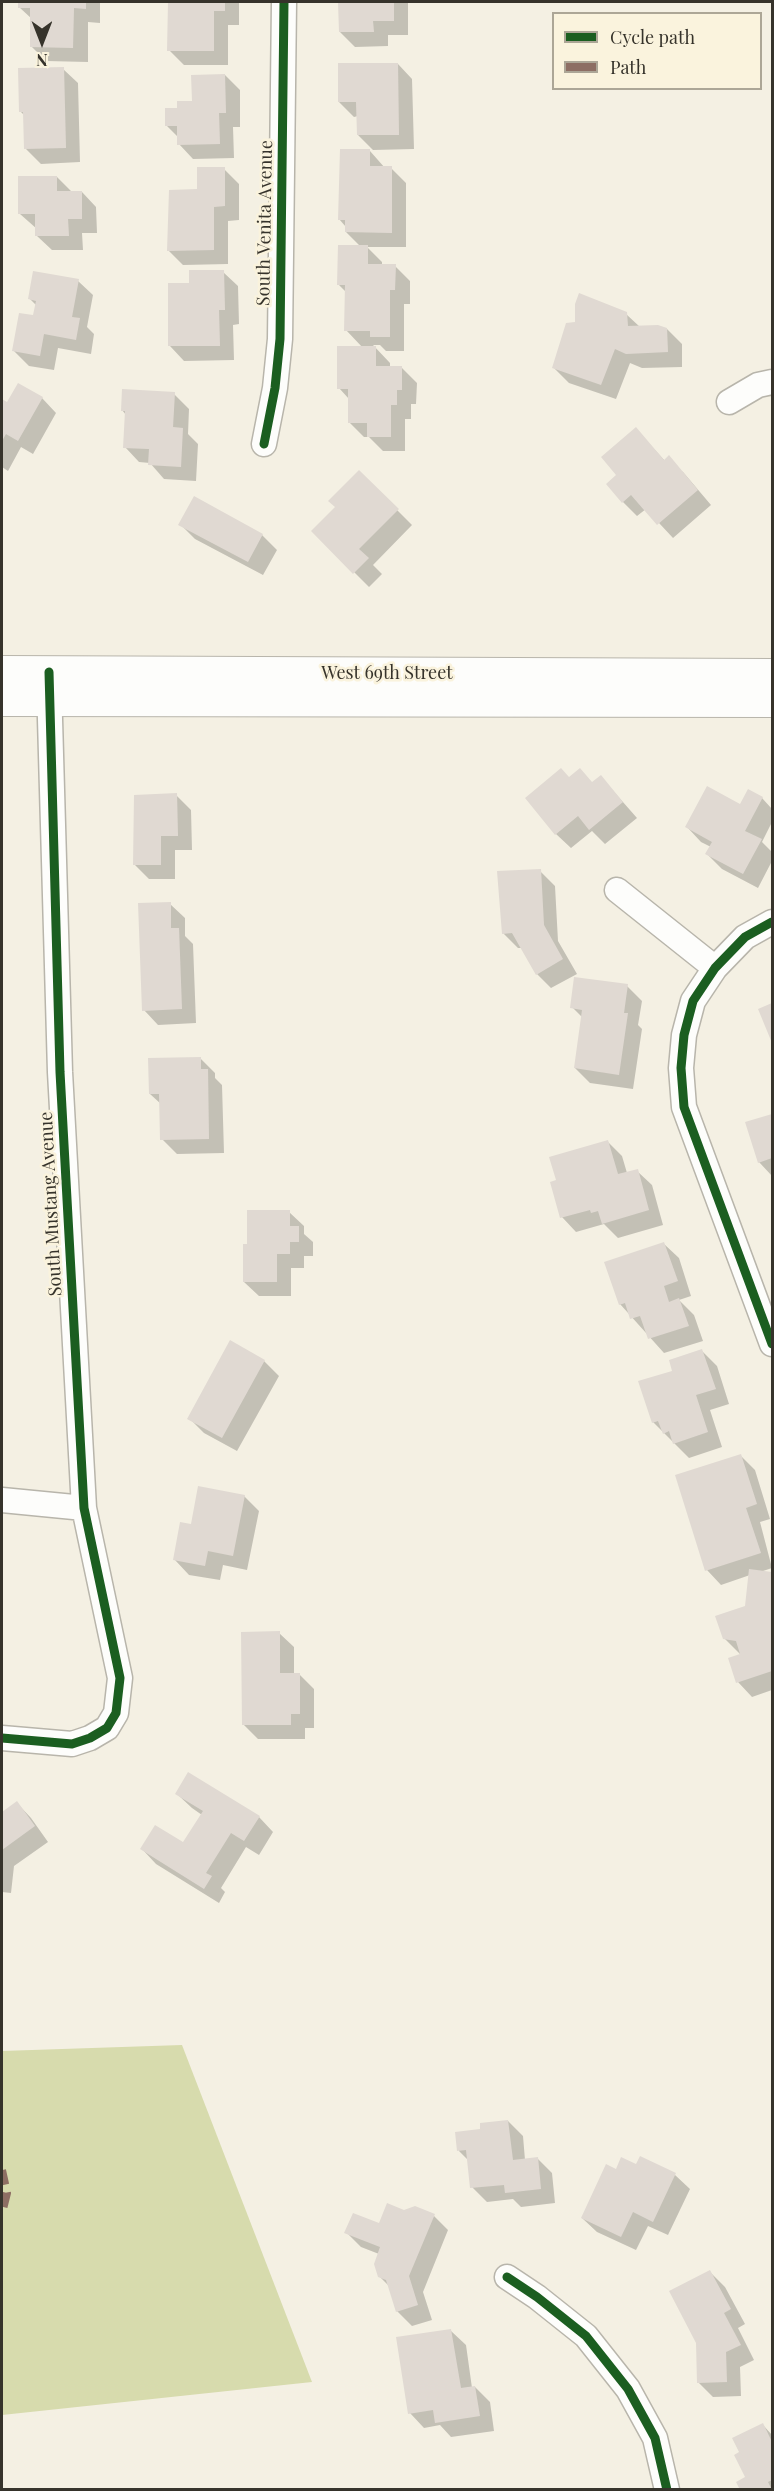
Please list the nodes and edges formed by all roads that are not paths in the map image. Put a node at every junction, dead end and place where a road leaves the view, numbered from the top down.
1 (284, 2) edge
2 (772, 382) edge
3 (729, 402) dead end
4 (264, 444) dead end
5 (2, 672) edge
6 (772, 675) edge
7 (49, 686) junction
8 (2, 700) edge
9 (772, 701) edge
10 (617, 890) dead end
11 (772, 922) edge
12 (715, 968) junction
13 (772, 1344) edge
14 (2, 1500) edge
15 (84, 1508) junction
16 (2, 1738) edge
17 (507, 2277) dead end
18 (667, 2490) edge

1 - 4 street, South Venita Avenue
2 - 3 street
5 - 7 main road, West 69th Street
6 - 7 main road, West 69th Street
7 - 8 main road, West 69th Street
7 - 9 main road, West 69th Street
7 - 15 street, South Mustang Avenue
10 - 12 street
11 - 12 street
12 - 13 street
14 - 15 street
15 - 16 street, South Mustang Avenue
17 - 18 street

